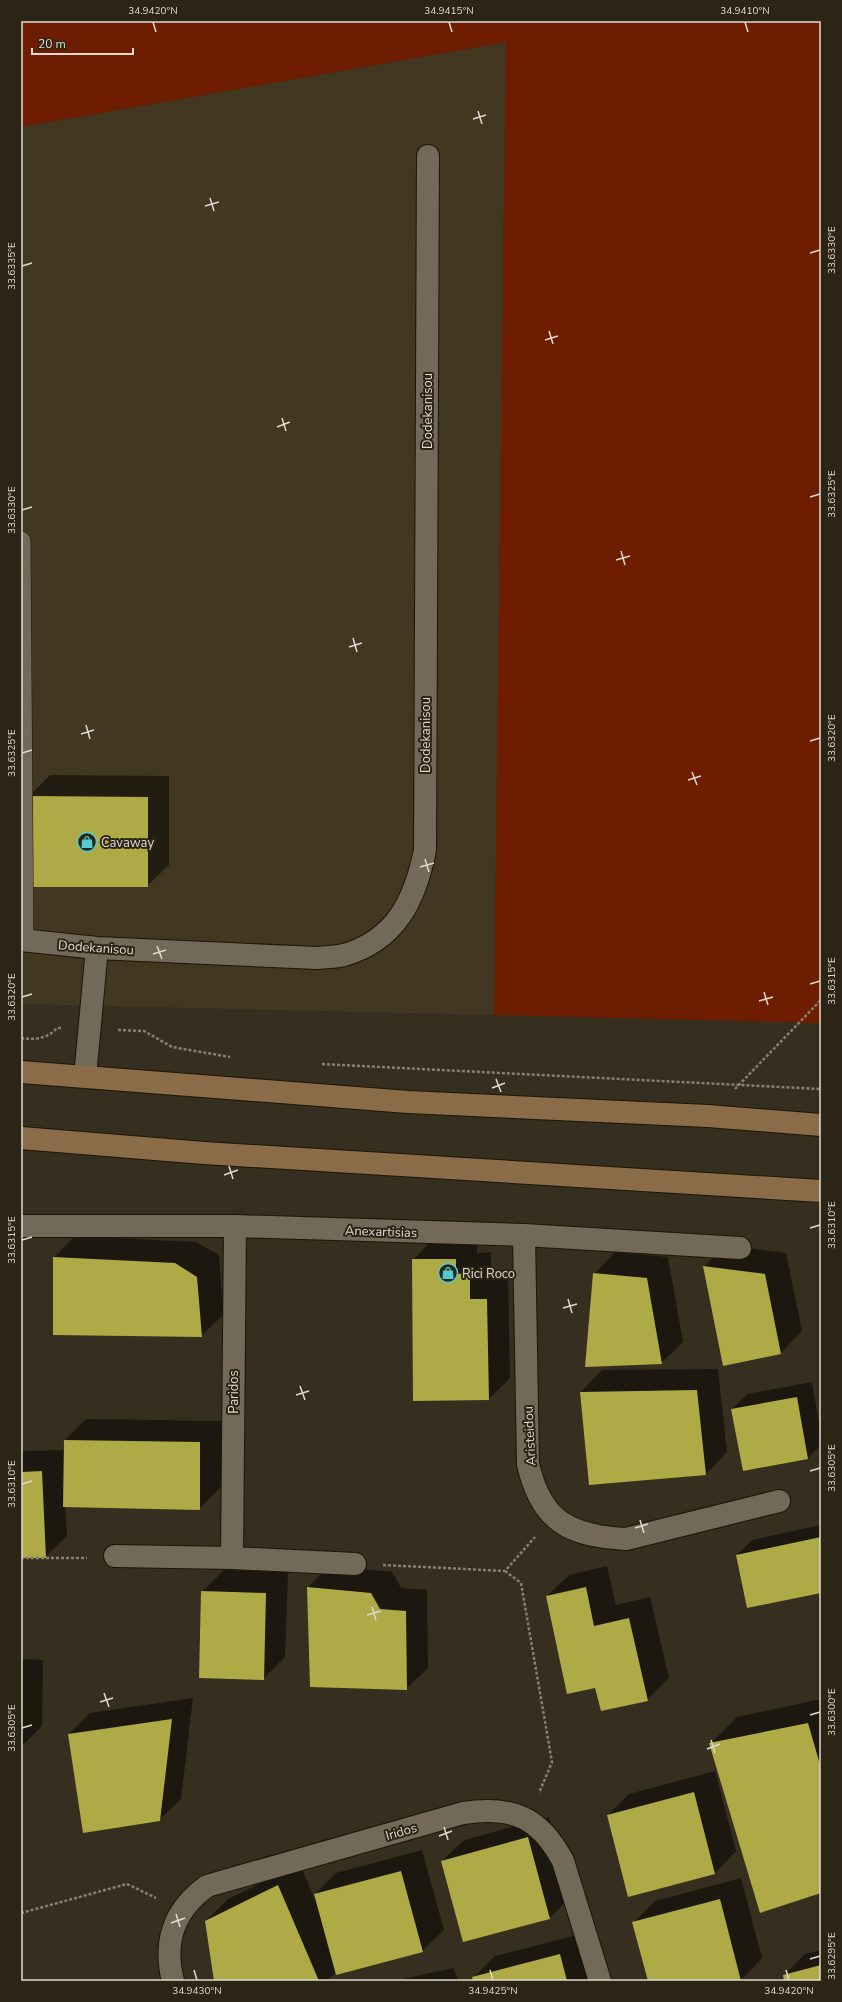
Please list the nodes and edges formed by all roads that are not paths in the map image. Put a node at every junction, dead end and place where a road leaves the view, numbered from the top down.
1 (428, 156) dead end
2 (21, 541) edge
3 (23, 940) edge
4 (96, 948) junction
5 (21, 1072) edge
6 (85, 1077) junction
7 (821, 1125) edge
8 (21, 1138) edge
9 (821, 1191) edge
10 (21, 1226) edge
11 (235, 1226) junction
12 (524, 1235) junction
13 (740, 1248) dead end
14 (778, 1501) dead end
15 (115, 1556) road end
16 (232, 1558) junction
17 (355, 1564) road end
18 (173, 1981) edge
19 (600, 1981) edge

1 - 4 street, Dodekanisou
2 - 3 lane
3 - 4 street, Dodekanisou
4 - 6 street
5 - 6 main road
6 - 7 main road
8 - 9 main road
10 - 11 street, Anexartisias
11 - 12 street, Anexartisias
11 - 16 street, Paridos
12 - 13 street, Anexartisias
12 - 14 street, Aristeidou
15 - 16 street
16 - 17 street
18 - 19 street, Iridos

